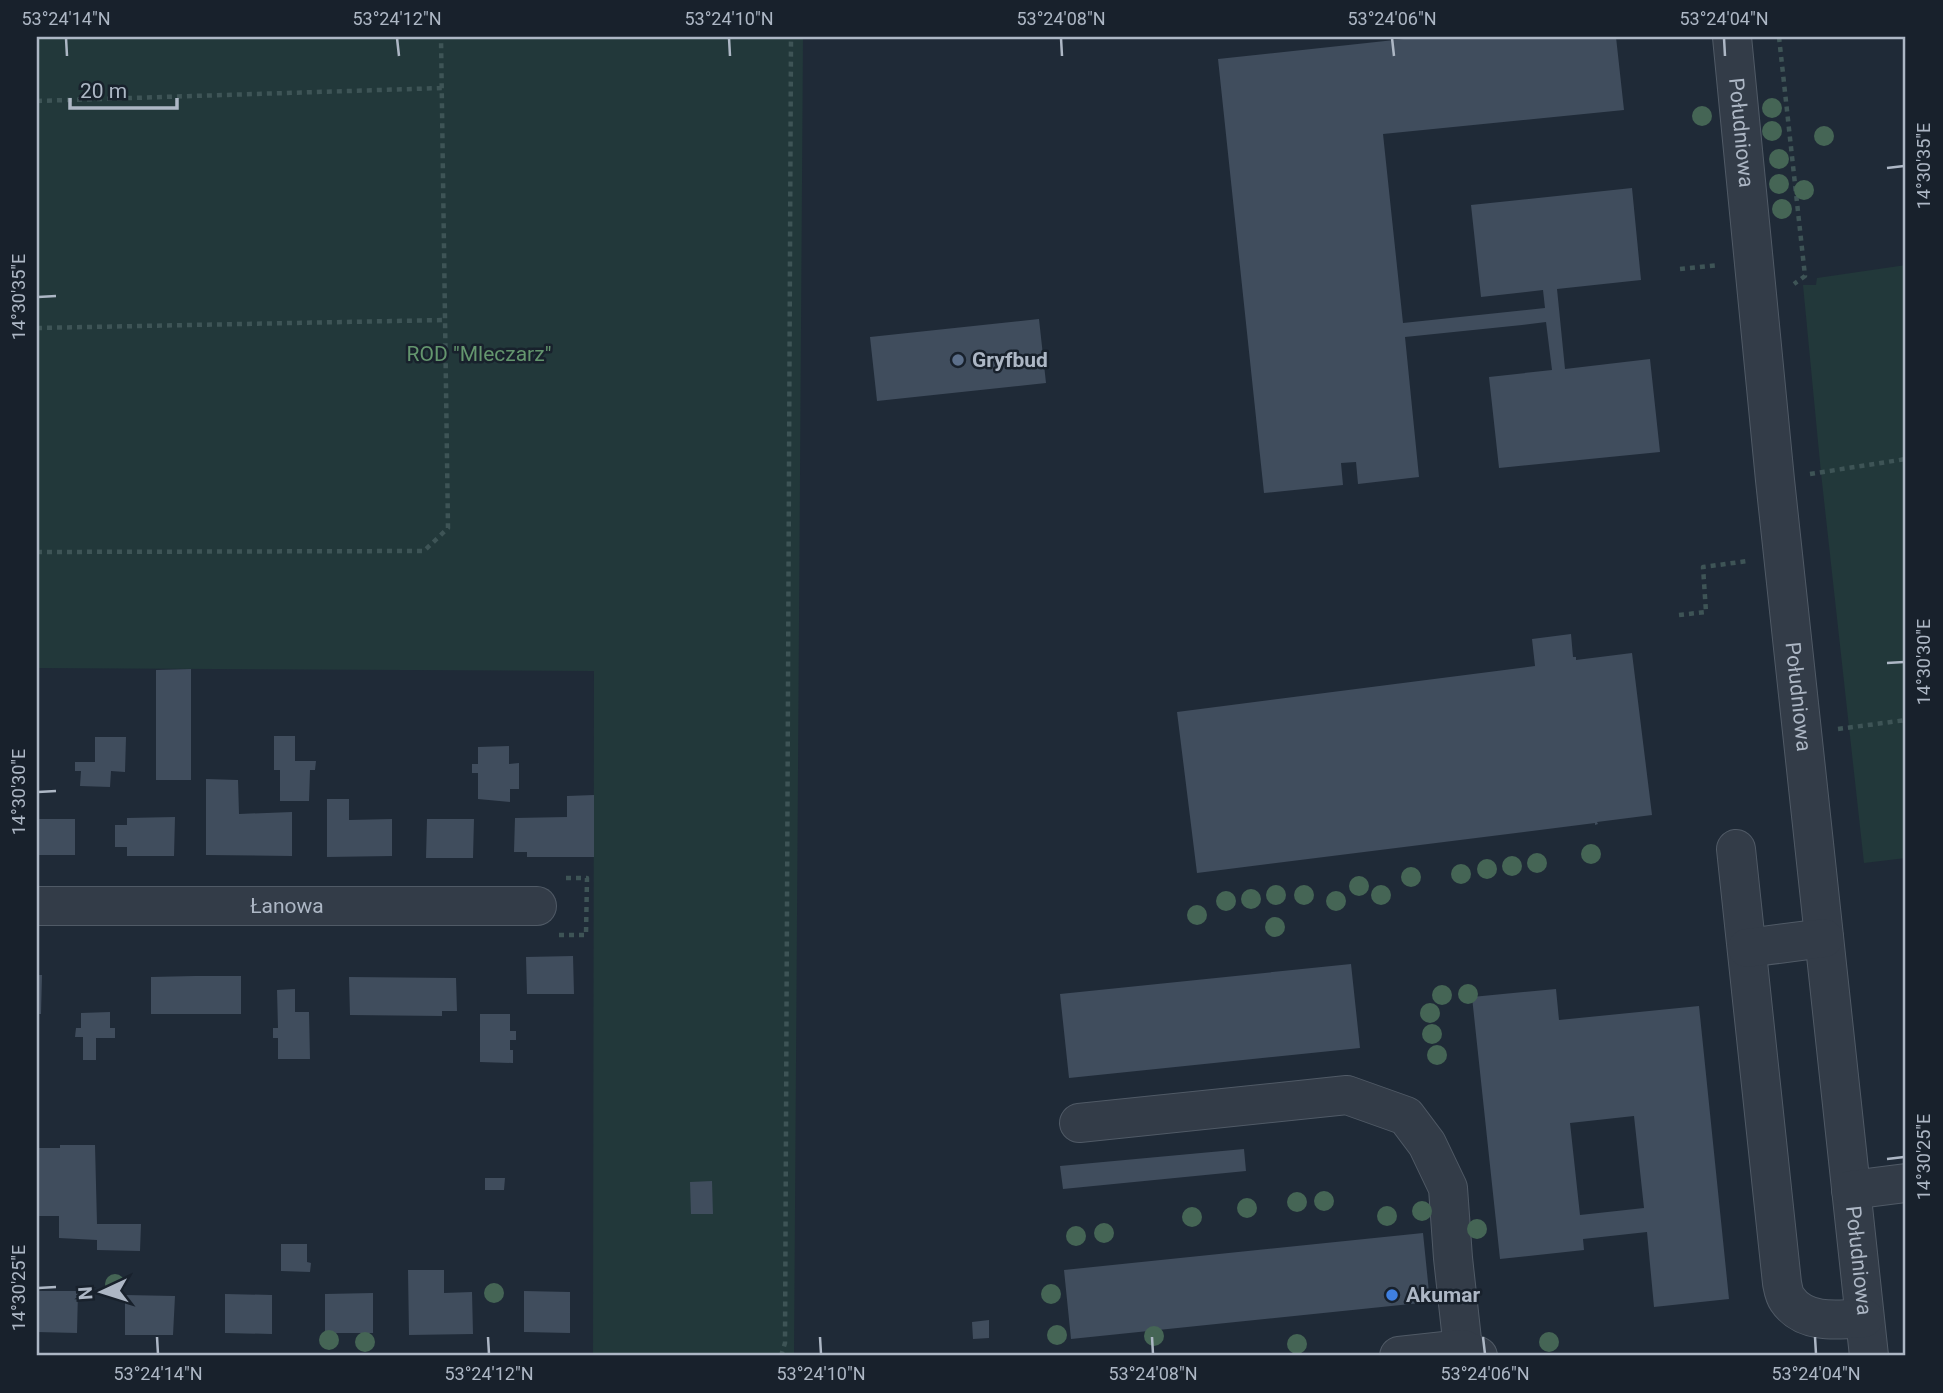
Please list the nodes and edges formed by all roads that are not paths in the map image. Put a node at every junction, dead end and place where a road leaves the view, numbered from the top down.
1 (1732, 37) edge
2 (1735, 849) dead end
3 (37, 906) edge
4 (537, 906) dead end
5 (1824, 938) junction
6 (1747, 948) junction
7 (1079, 1123) dead end
8 (1906, 1183) edge
9 (1851, 1189) junction
10 (1864, 1318) junction
11 (1471, 1353) edge
12 (1399, 1356) edge
13 (1869, 1356) edge

1 - 5 street, Południowa
2 - 6 street
3 - 4 street, Łanowa
5 - 6 street
5 - 9 street, Południowa
6 - 10 street
7 - 11 street
8 - 9 street
9 - 10 street, Południowa
10 - 13 street, Południowa
11 - 12 street

